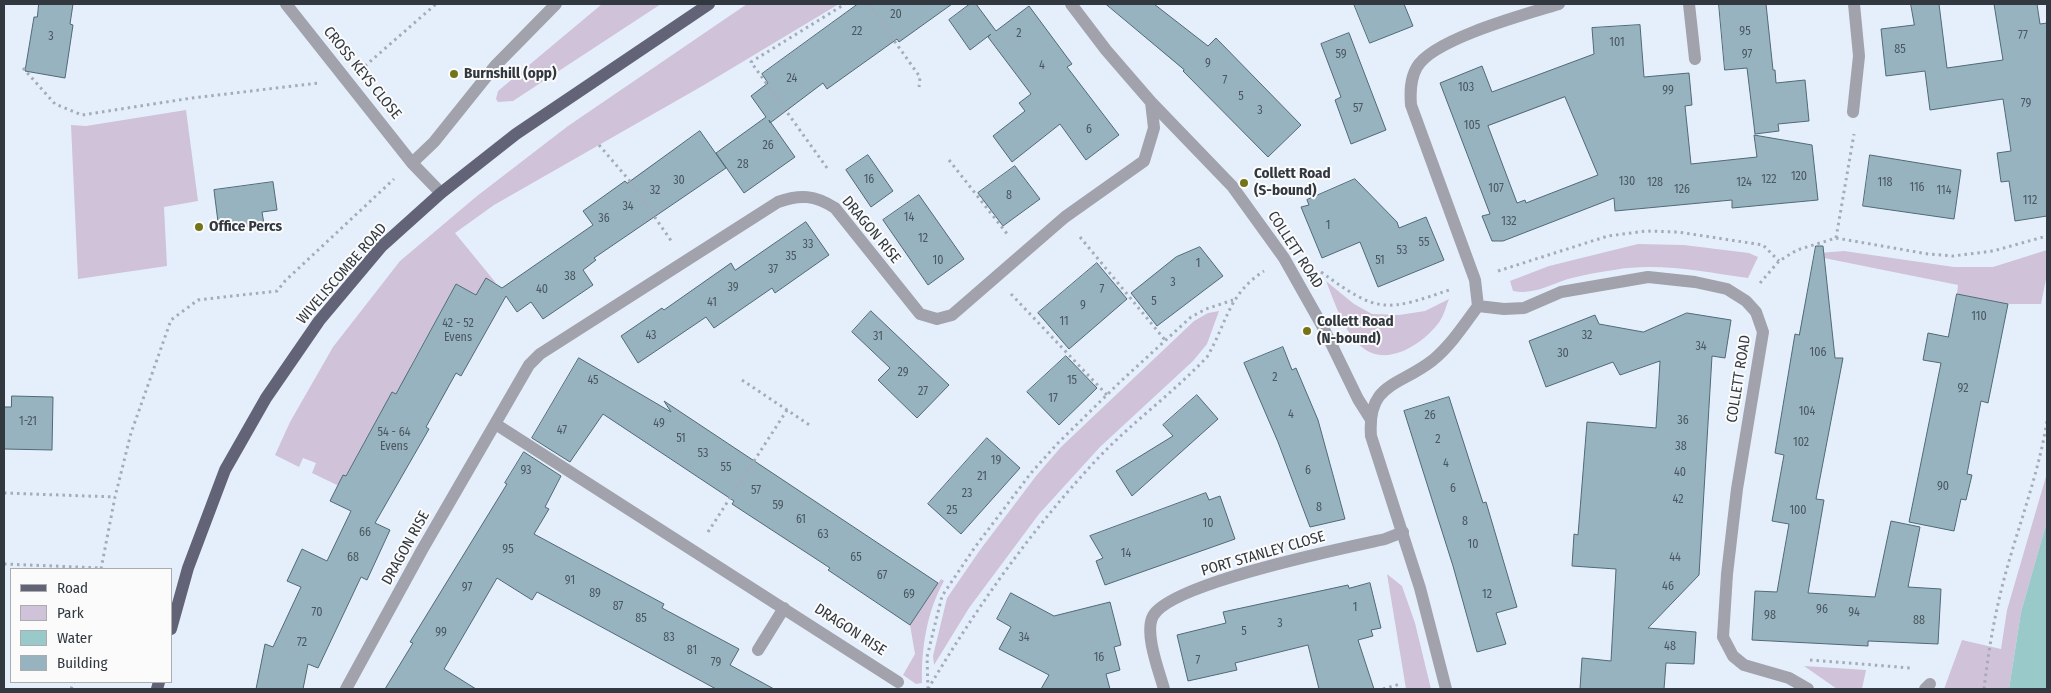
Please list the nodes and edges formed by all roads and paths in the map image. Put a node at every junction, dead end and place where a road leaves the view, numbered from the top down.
1 (286, 4) edge
2 (436, 4) edge
3 (556, 4) edge
4 (710, 4) edge
5 (845, 4) edge
6 (868, 4) edge
7 (1071, 4) edge
8 (1559, 4) edge
9 (1689, 4) edge
10 (1854, 4) edge
11 (1695, 59) dead end
12 (23, 68) dead end
13 (346, 80) junction
14 (919, 87) dead end
15 (1151, 102) junction
16 (1853, 112) joint
17 (600, 145) dead end
18 (949, 160) dead end
19 (412, 163) junction
20 (827, 168) dead end
21 (441, 193) junction
22 (1064, 218) junction
23 (2047, 236) edge
24 (1836, 238) junction
25 (1023, 254) junction
26 (1284, 258) junction
27 (685, 261) junction
28 (1779, 261) junction
29 (1315, 267) dead end
30 (995, 278) junction
31 (1475, 280) junction
32 (1233, 300) junction
33 (1746, 301) junction
34 (1478, 306) junction
35 (1165, 340) junction
36 (742, 380) dead end
37 (1107, 395) junction
38 (787, 410) junction
39 (1370, 418) junction
40 (2047, 421) edge
41 (497, 425) junction
42 (811, 426) dead end
43 (1056, 439) dead end
44 (1057, 444) junction
45 (4, 493) edge
46 (115, 497) junction
47 (1403, 532) junction
48 (696, 552) junction
49 (4, 564) edge
50 (102, 568) edge
51 (784, 608) junction
52 (172, 625) edge
53 (758, 650) dead end
54 (1805, 660) dead end
55 (1918, 668) dead end
56 (898, 682) dead end
57 (1400, 684) dead end
58 (346, 689) edge
59 (928, 689) edge
60 (1164, 689) edge
61 (1383, 689) edge
62 (1446, 689) edge
63 (1808, 689) edge
64 (1984, 689) edge

1 - 13 street, CROSS KEYS CLOSE
2 - 13 path
3 - 19 street
4 - 21 main road, WIVELISCOMBE ROAD
5 - 20 path
6 - 14 path
7 - 15 street, COLLETT ROAD
8 - 31 street
9 - 11 street
10 - 16 street
12 - 13 path
13 - 19 street, CROSS KEYS CLOSE
15 - 22 street, DRAGON RISE
15 - 26 street, COLLETT ROAD
16 - 24 path
17 - 27 path
18 - 25 path
19 - 21 street, CROSS KEYS CLOSE
19 - 46 path
21 - 52 main road, WIVELISCOMBE ROAD
22 - 25 street, DRAGON RISE
22 - 35 path
23 - 24 path
24 - 28 path
25 - 30 street, DRAGON RISE
26 - 32 path
26 - 39 street, COLLETT ROAD
27 - 30 street, DRAGON RISE
27 - 41 street, DRAGON RISE
28 - 31 path
28 - 33 path
29 - 31 path
30 - 37 path
31 - 34 street
32 - 35 path
32 - 59 path
33 - 34 street, COLLETT ROAD
33 - 63 street, COLLETT ROAD
34 - 39 street, COLLETT ROAD
35 - 37 path
36 - 38 path
37 - 44 path
38 - 42 path
38 - 48 path
39 - 47 street, COLLETT ROAD
40 - 64 path
41 - 48 street, DRAGON RISE
41 - 58 street, DRAGON RISE
43 - 44 path
44 - 59 path
45 - 46 path
46 - 50 path
47 - 60 street, PORT STANLEY CLOSE
47 - 62 street, COLLETT ROAD
48 - 51 street, DRAGON RISE
49 - 50 path
51 - 53 street
51 - 56 street, DRAGON RISE
54 - 55 path
57 - 61 path

